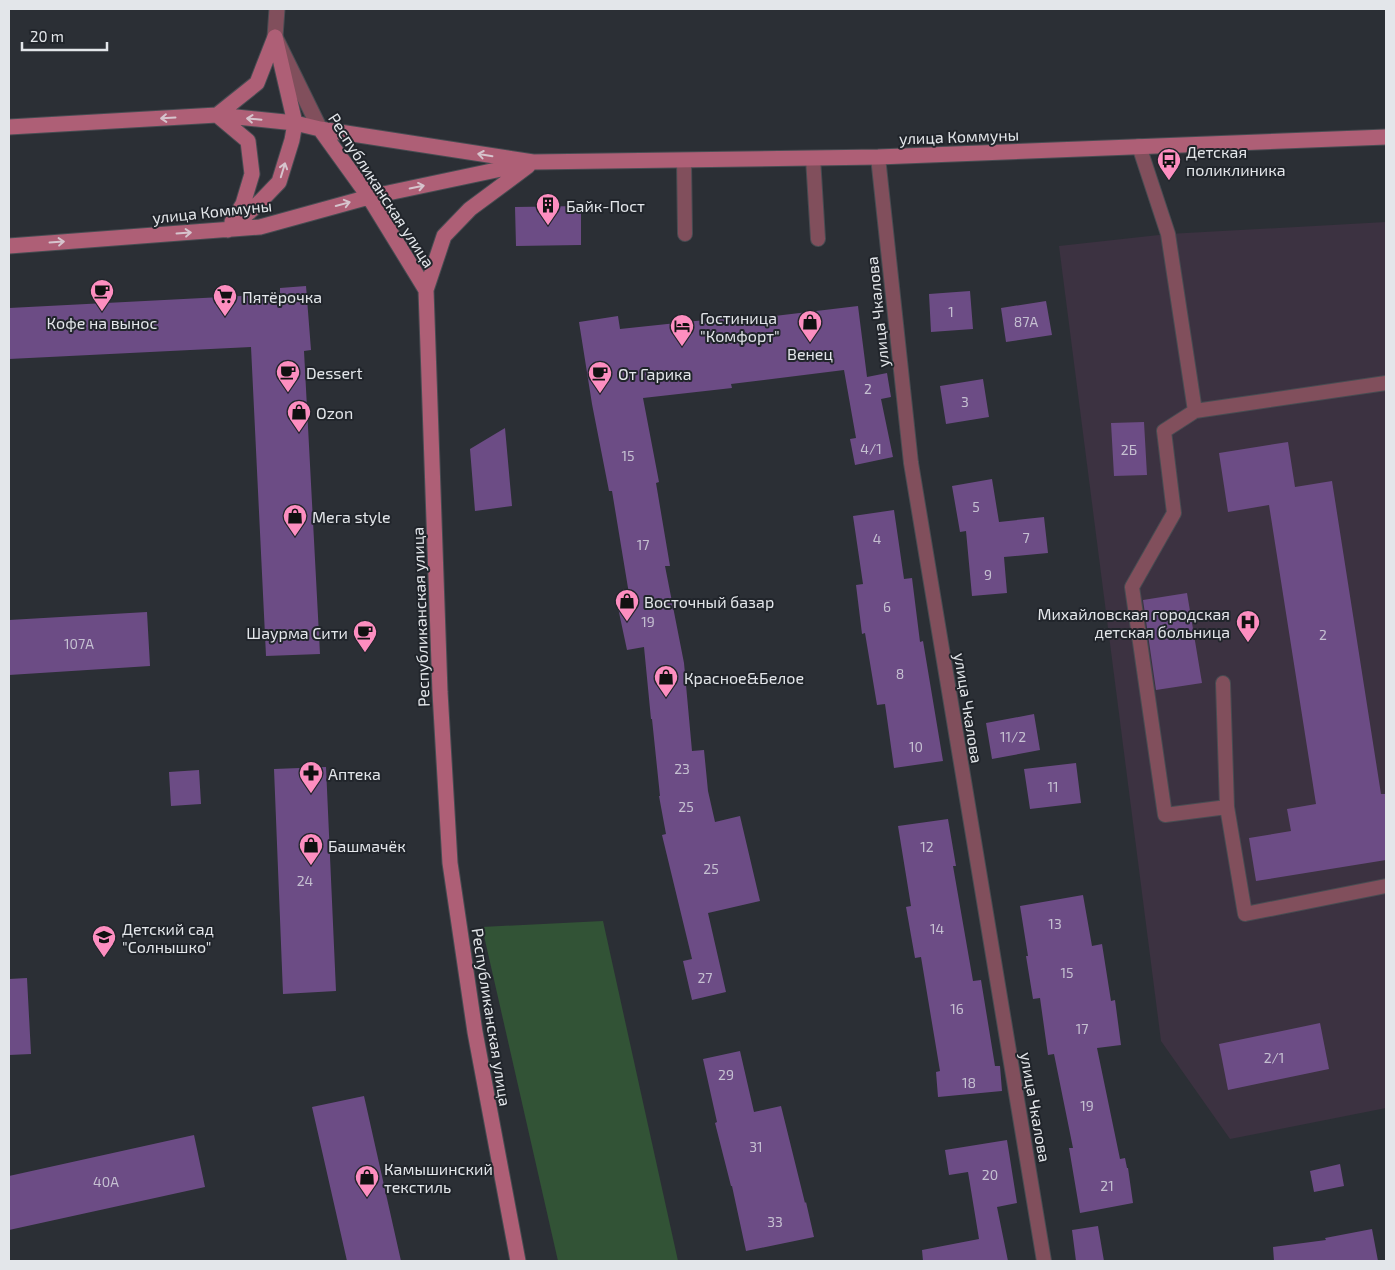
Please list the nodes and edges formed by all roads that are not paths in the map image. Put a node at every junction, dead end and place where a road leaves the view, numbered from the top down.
1 (277, 9) edge
2 (275, 37) junction
3 (216, 116) junction
4 (295, 123) junction
5 (9, 126) edge
6 (320, 129) junction
7 (1386, 137) edge
8 (1140, 146) junction
9 (878, 157) junction
10 (813, 158) junction
11 (684, 160) junction
12 (534, 162) junction
13 (369, 197) junction
14 (228, 230) junction
15 (685, 234) dead end
16 (818, 239) dead end
17 (9, 246) edge
18 (426, 290) junction
19 (1386, 383) edge
20 (1195, 411) junction
21 (1223, 683) dead end
22 (1226, 807) junction
23 (1386, 886) edge
24 (518, 1261) edge
25 (1044, 1261) edge

1 - 2 street
2 - 3 street
2 - 4 street
2 - 6 street, Республиканская улица
4 -> 3 street, улица Коммуны
3 -> 5 street, улица Коммуны
3 - 14 street
4 - 6 street, улица Коммуны
14 -> 4 street
12 -> 6 street, улица Коммуны
6 - 13 street, Республиканская улица
7 - 8 street, улица Коммуны
8 - 9 street, улица Коммуны
8 - 20 lane
9 - 10 street, улица Коммуны
9 - 25 lane, улица Чкалова
10 - 11 street, улица Коммуны
10 - 16 lane
11 - 12 street, улица Коммуны
11 - 15 lane
13 -> 12 street, улица Коммуны
12 - 18 street
14 -> 13 street, улица Коммуны
13 - 18 street, Республиканская улица
17 -> 14 street, улица Коммуны
18 - 24 street, Республиканская улица
19 - 20 lane
20 - 22 lane
21 - 22 lane
22 - 23 lane

